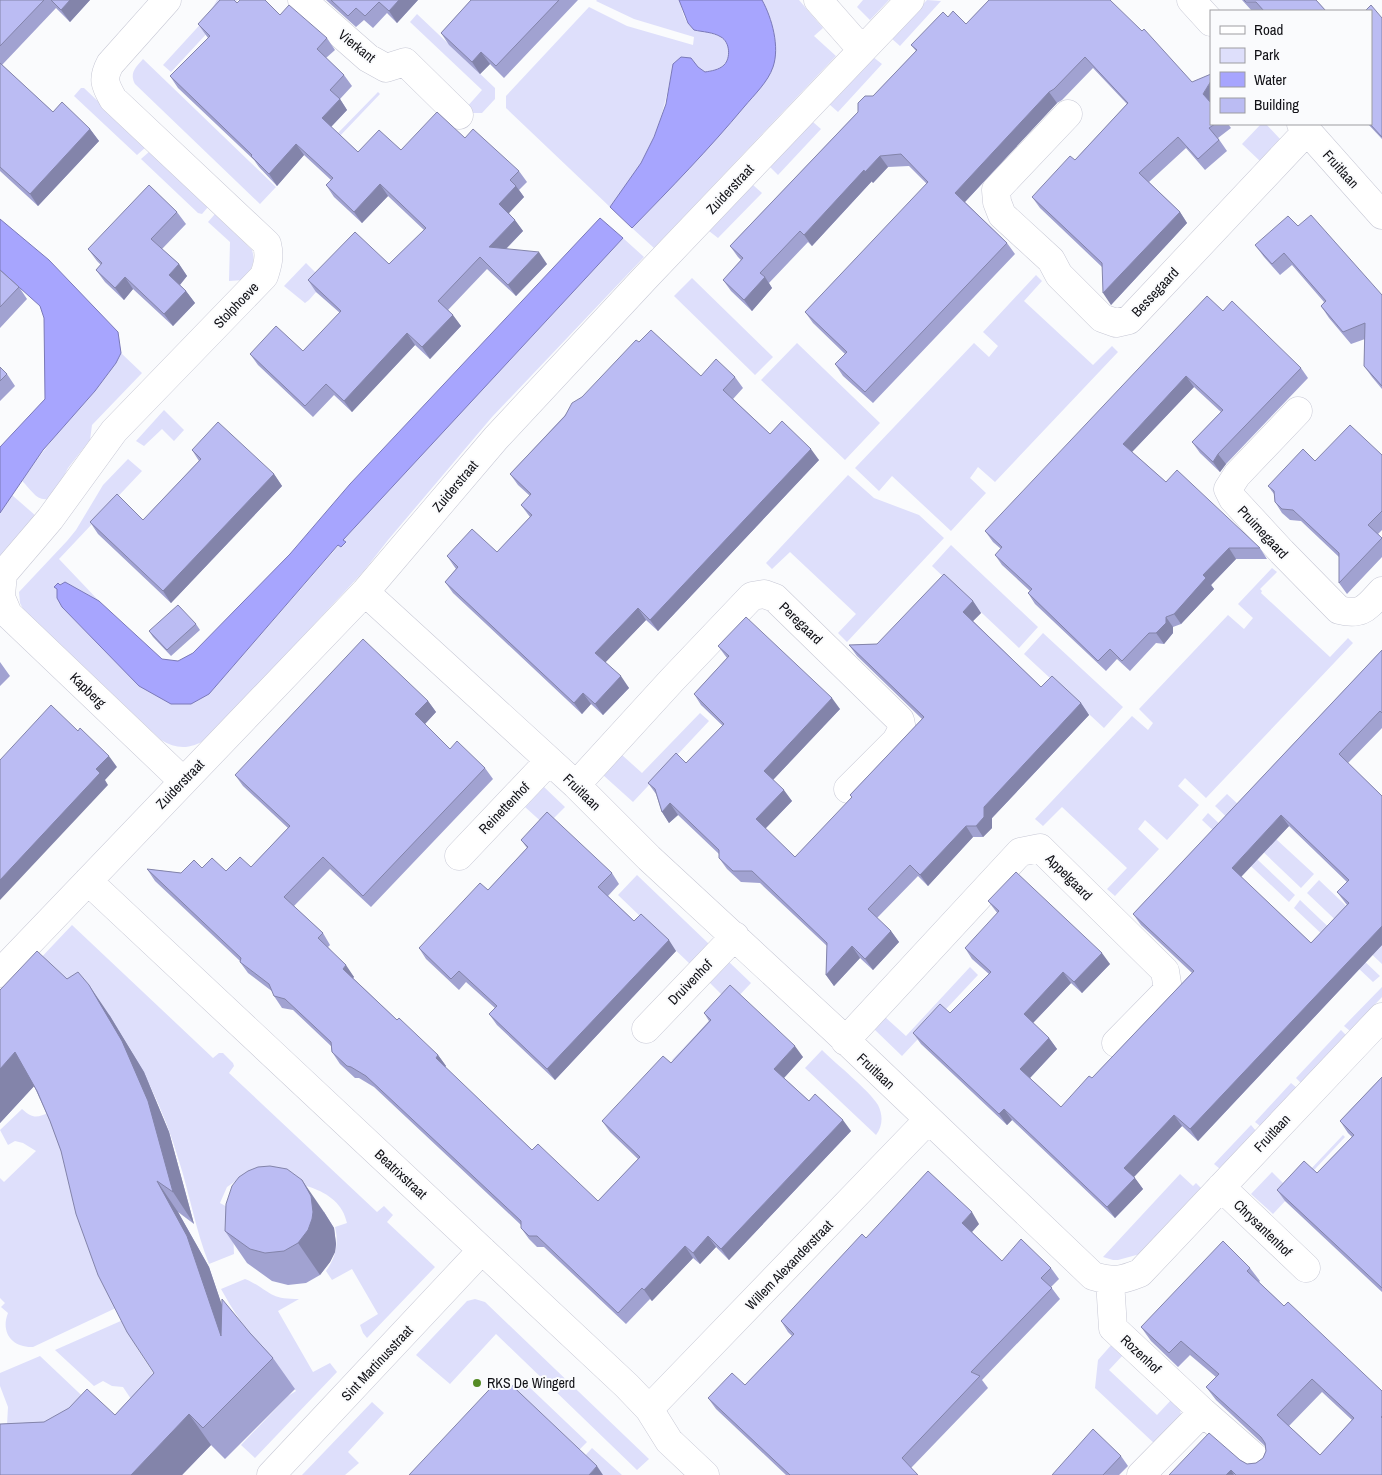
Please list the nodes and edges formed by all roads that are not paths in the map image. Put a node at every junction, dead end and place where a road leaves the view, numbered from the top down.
1 (167, 0) edge
2 (302, 0) edge
3 (818, 0) edge
4 (910, 0) edge
5 (1191, 0) edge
6 (1210, 21) edge
7 (862, 50) junction
8 (1068, 114) dead end
9 (459, 115) dead end
10 (1304, 127) edge
11 (1382, 215) edge
12 (1298, 411) dead end
13 (1382, 591) edge
14 (365, 592) junction
15 (0, 595) edge
16 (549, 761) junction
17 (183, 781) junction
18 (576, 785) junction
19 (848, 789) dead end
20 (459, 856) dead end
21 (88, 881) junction
22 (735, 936) junction
23 (0, 973) edge
24 (1382, 1017) edge
25 (646, 1029) dead end
26 (845, 1041) junction
27 (1116, 1043) dead end
28 (928, 1120) junction
29 (1221, 1187) junction
30 (482, 1250) junction
31 (1306, 1268) dead end
32 (1110, 1281) junction
33 (649, 1410) junction
34 (1203, 1412) junction
35 (1260, 1462) edge
36 (272, 1475) edge
37 (705, 1475) edge
38 (1141, 1475) edge

1 - 15 street, Stolphoeve
2 - 9 street, Vierkant
3 - 7 street
4 - 7 street, Zuiderstraat
5 - 6 street
7 - 14 street, Zuiderstraat
8 - 10 street, Bessegaard
10 - 11 street, Fruitlaan
12 - 13 street, Pruimegaard
14 - 16 street, Fruitlaan
14 - 17 street, Zuiderstraat
15 - 17 street, Kapberg
16 - 18 street, Fruitlaan
16 - 20 street, Reinettenhof
17 - 21 street, Zuiderstraat
18 - 19 street, Peregaard
18 - 22 street, Fruitlaan
21 - 23 street, Zuiderstraat
21 - 30 street, Beatrixstraat
22 - 25 street, Druivenhof
22 - 26 street, Fruitlaan
24 - 29 street, Fruitlaan
26 - 27 street, Appelgaard
26 - 28 street, Fruitlaan
28 - 32 street, Fruitlaan
28 - 33 street, Willem Alexanderstraat
29 - 31 street, Chrysantenhof
29 - 32 street, Fruitlaan
30 - 33 street, Beatrixstraat
30 - 36 street, Sint Martinusstraat
32 - 34 street, Rozenhof
33 - 37 street, Beatrixstraat
34 - 35 street, Rozenhof
34 - 38 street

